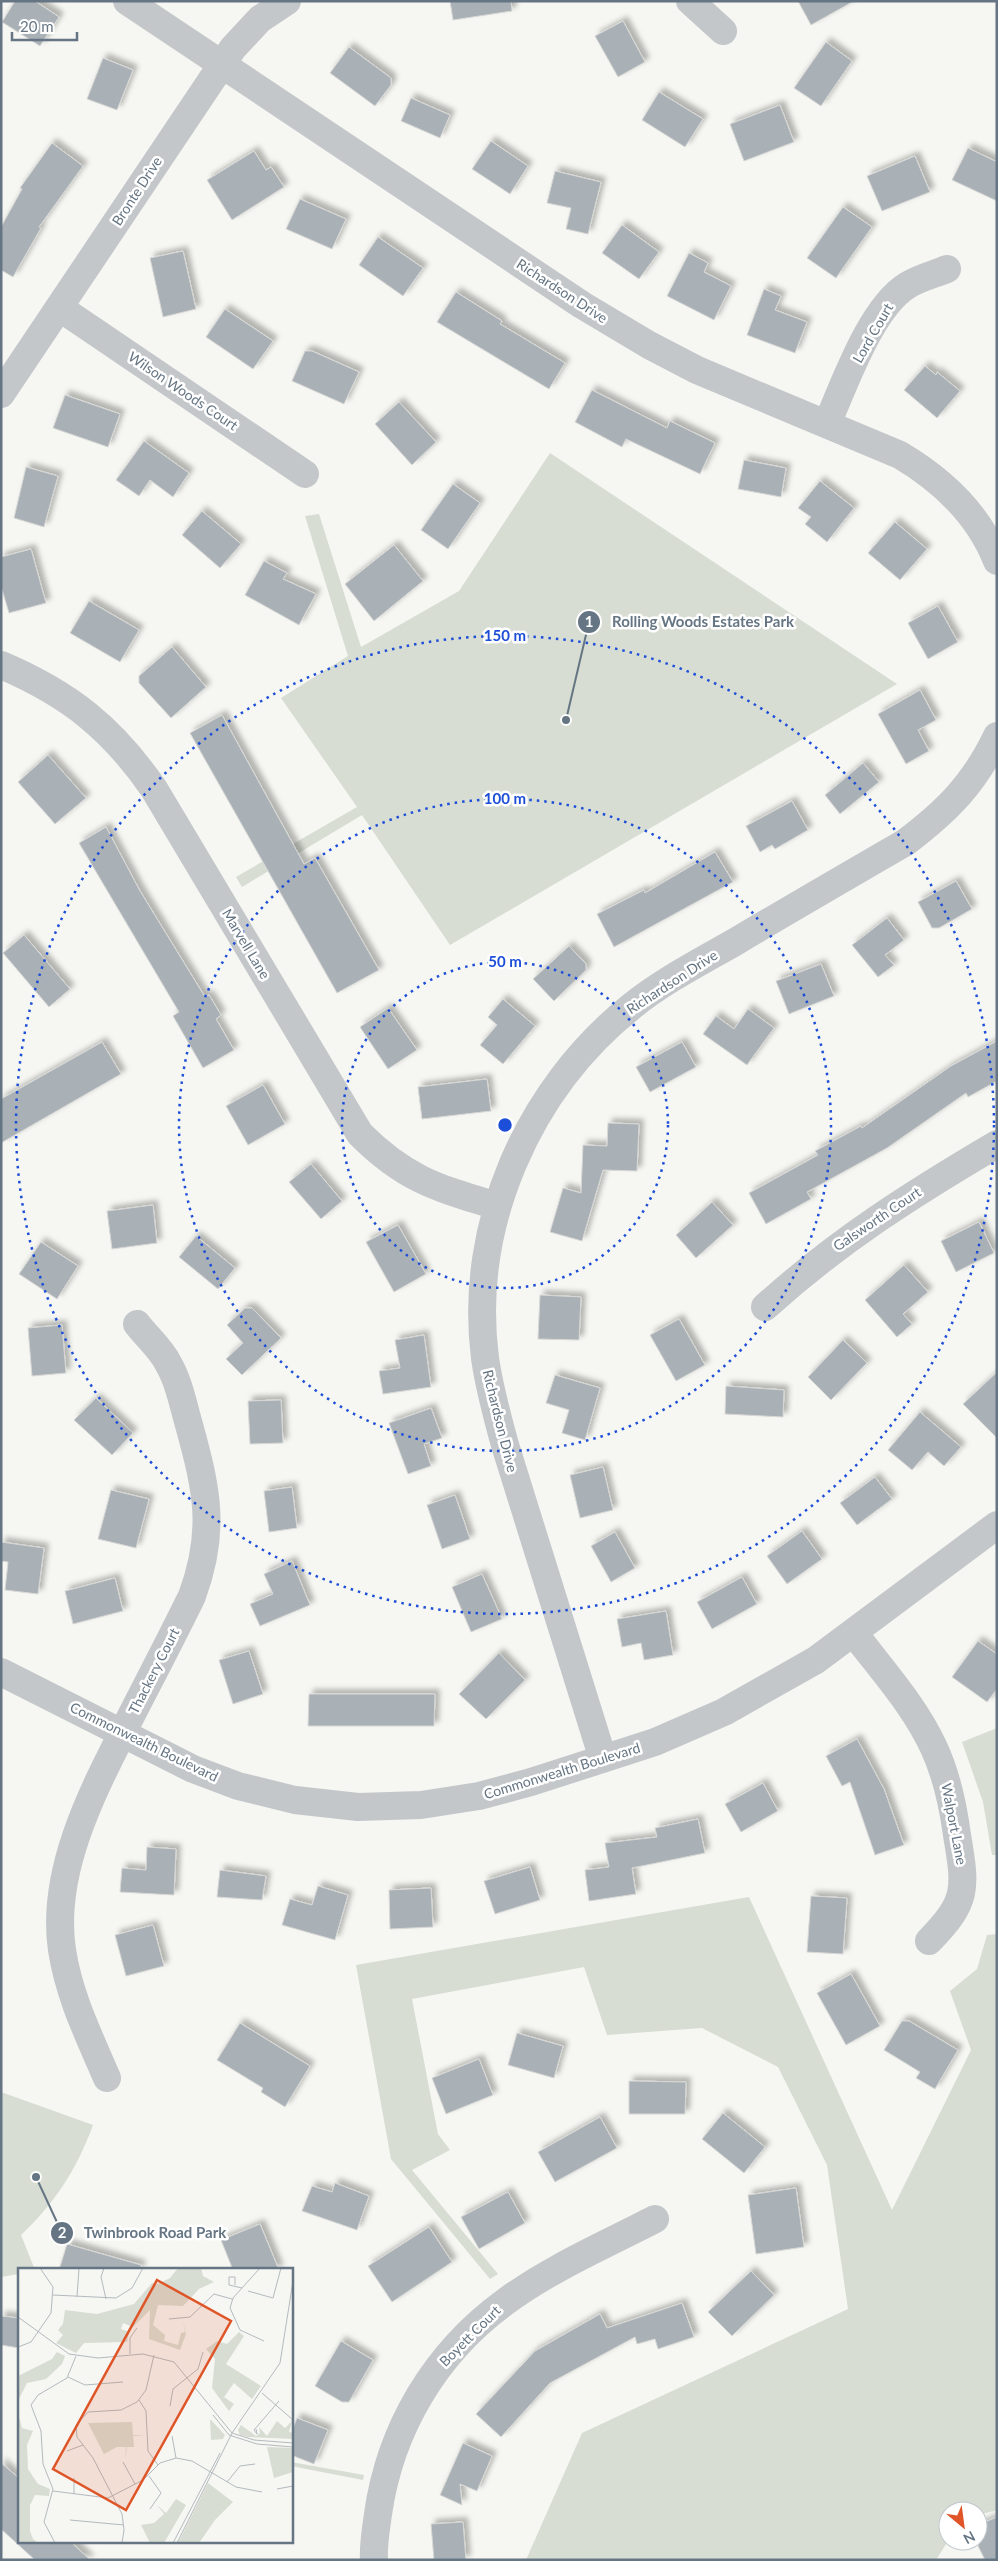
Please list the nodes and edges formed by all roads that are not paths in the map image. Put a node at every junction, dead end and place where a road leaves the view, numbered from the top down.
1 (127, 1) edge
2 (287, 1) edge
3 (690, 1) edge
4 (724, 31) dead end
5 (222, 64) junction
6 (947, 269) dead end
7 (60, 308) junction
8 (1, 394) edge
9 (827, 424) junction
10 (305, 474) dead end
11 (997, 561) edge
12 (1, 665) edge
13 (997, 736) edge
14 (997, 1144) edge
15 (497, 1206) junction
16 (765, 1307) dead end
17 (138, 1324) dead end
18 (997, 1525) edge
19 (854, 1633) junction
20 (1, 1672) edge
21 (122, 1734) junction
22 (603, 1759) junction
23 (929, 1941) dead end
24 (106, 2078) dead end
25 (655, 2219) dead end
26 (374, 2560) edge

1 - 5 street, Richardson Drive
2 - 5 street, Bronte Drive
3 - 4 street
5 - 7 street, Bronte Drive
5 - 9 street, Richardson Drive
6 - 9 street, Lord Court
7 - 8 street, Bronte Drive
7 - 10 street, Wilson Woods Court
9 - 11 street, Richardson Drive
12 - 15 street, Marvell Lane
13 - 15 street, Richardson Drive
14 - 16 street, Galsworth Court
15 - 22 street, Richardson Drive
17 - 21 street, Thackery Court
18 - 19 street, Commonwealth Boulevard
19 - 22 street, Commonwealth Boulevard
19 - 23 street, Walport Lane
20 - 21 street, Commonwealth Boulevard
21 - 22 street, Commonwealth Boulevard
21 - 24 street, Thackery Court
25 - 26 street, Boyett Court

